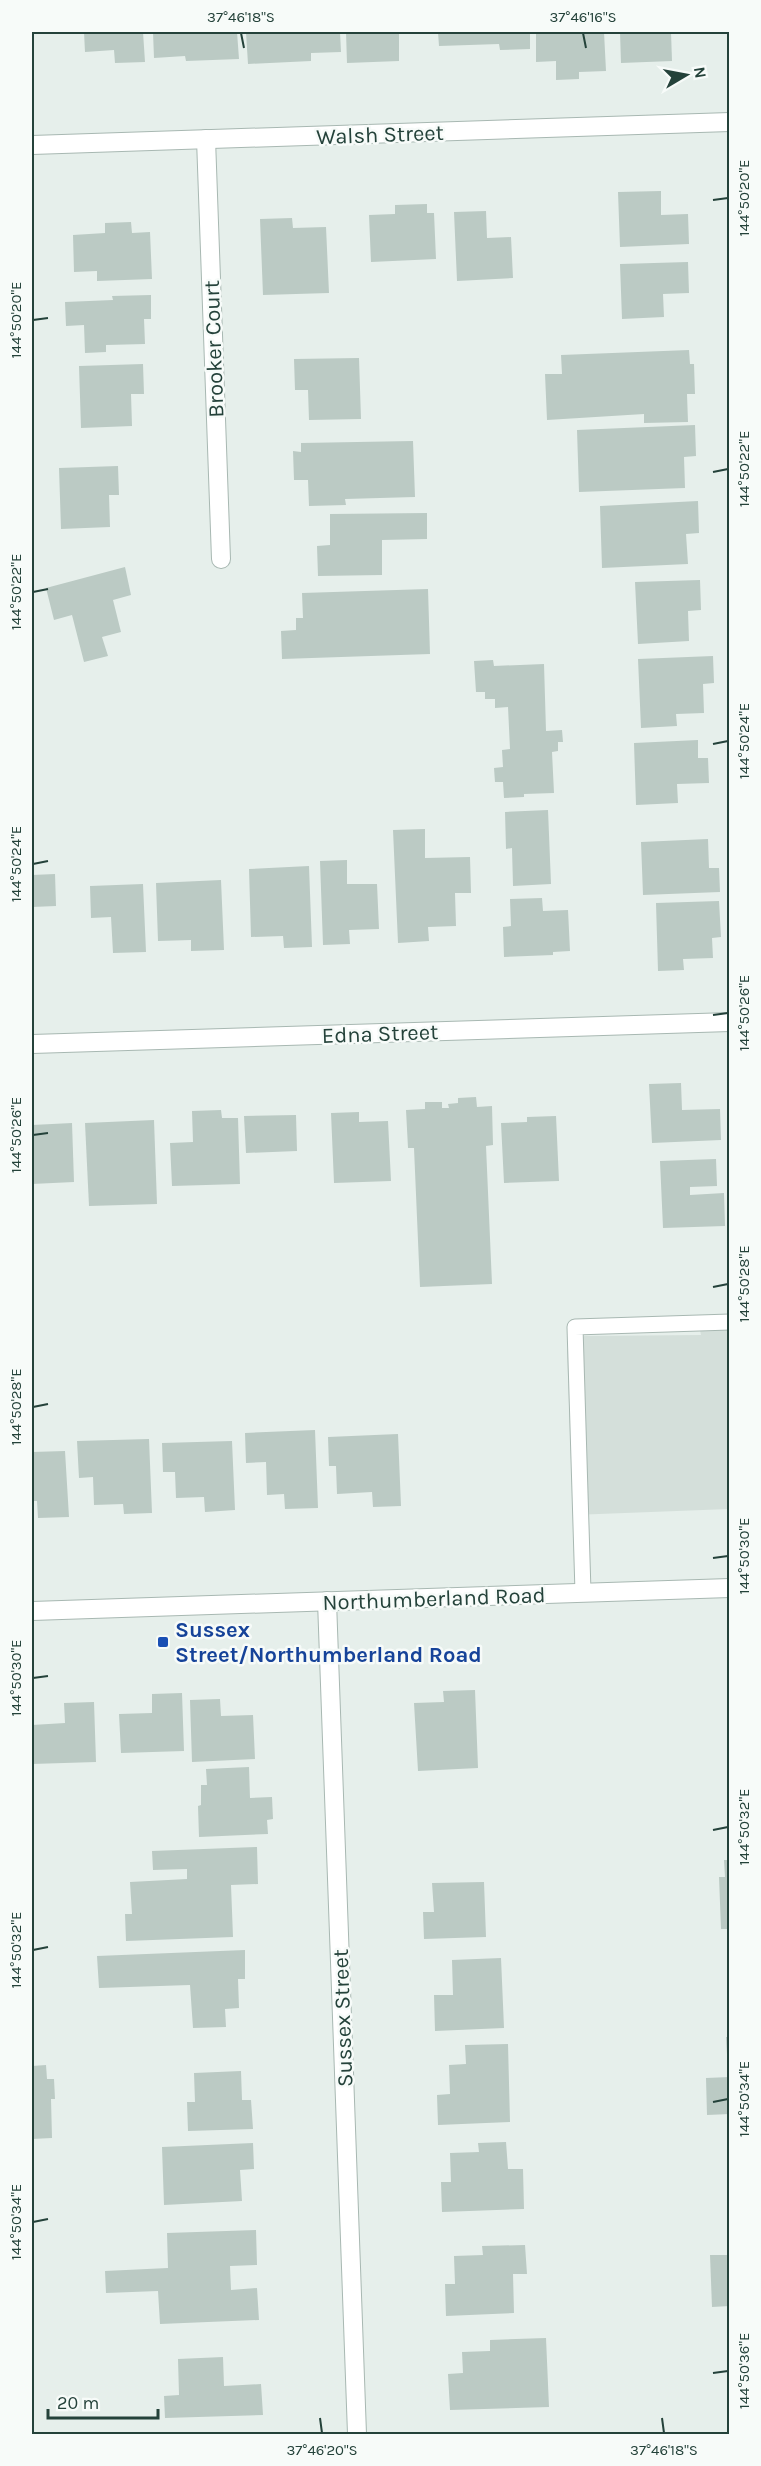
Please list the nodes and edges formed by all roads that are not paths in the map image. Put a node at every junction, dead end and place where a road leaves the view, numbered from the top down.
1 (729, 122) edge
2 (206, 139) junction
3 (32, 145) edge
4 (220, 559) dead end
5 (729, 1022) edge
6 (32, 1044) edge
7 (729, 1322) edge
8 (729, 1587) edge
9 (583, 1592) junction
10 (327, 1601) junction
11 (32, 1611) edge
12 (357, 2434) edge

1 - 2 street, Walsh Street
2 - 3 street, Walsh Street
2 - 4 street, Brooker Court
5 - 6 street, Edna Street
7 - 9 lane
8 - 9 street, Northumberland Road
9 - 10 street, Northumberland Road
10 - 11 street, Northumberland Road
10 - 12 street, Sussex Street

